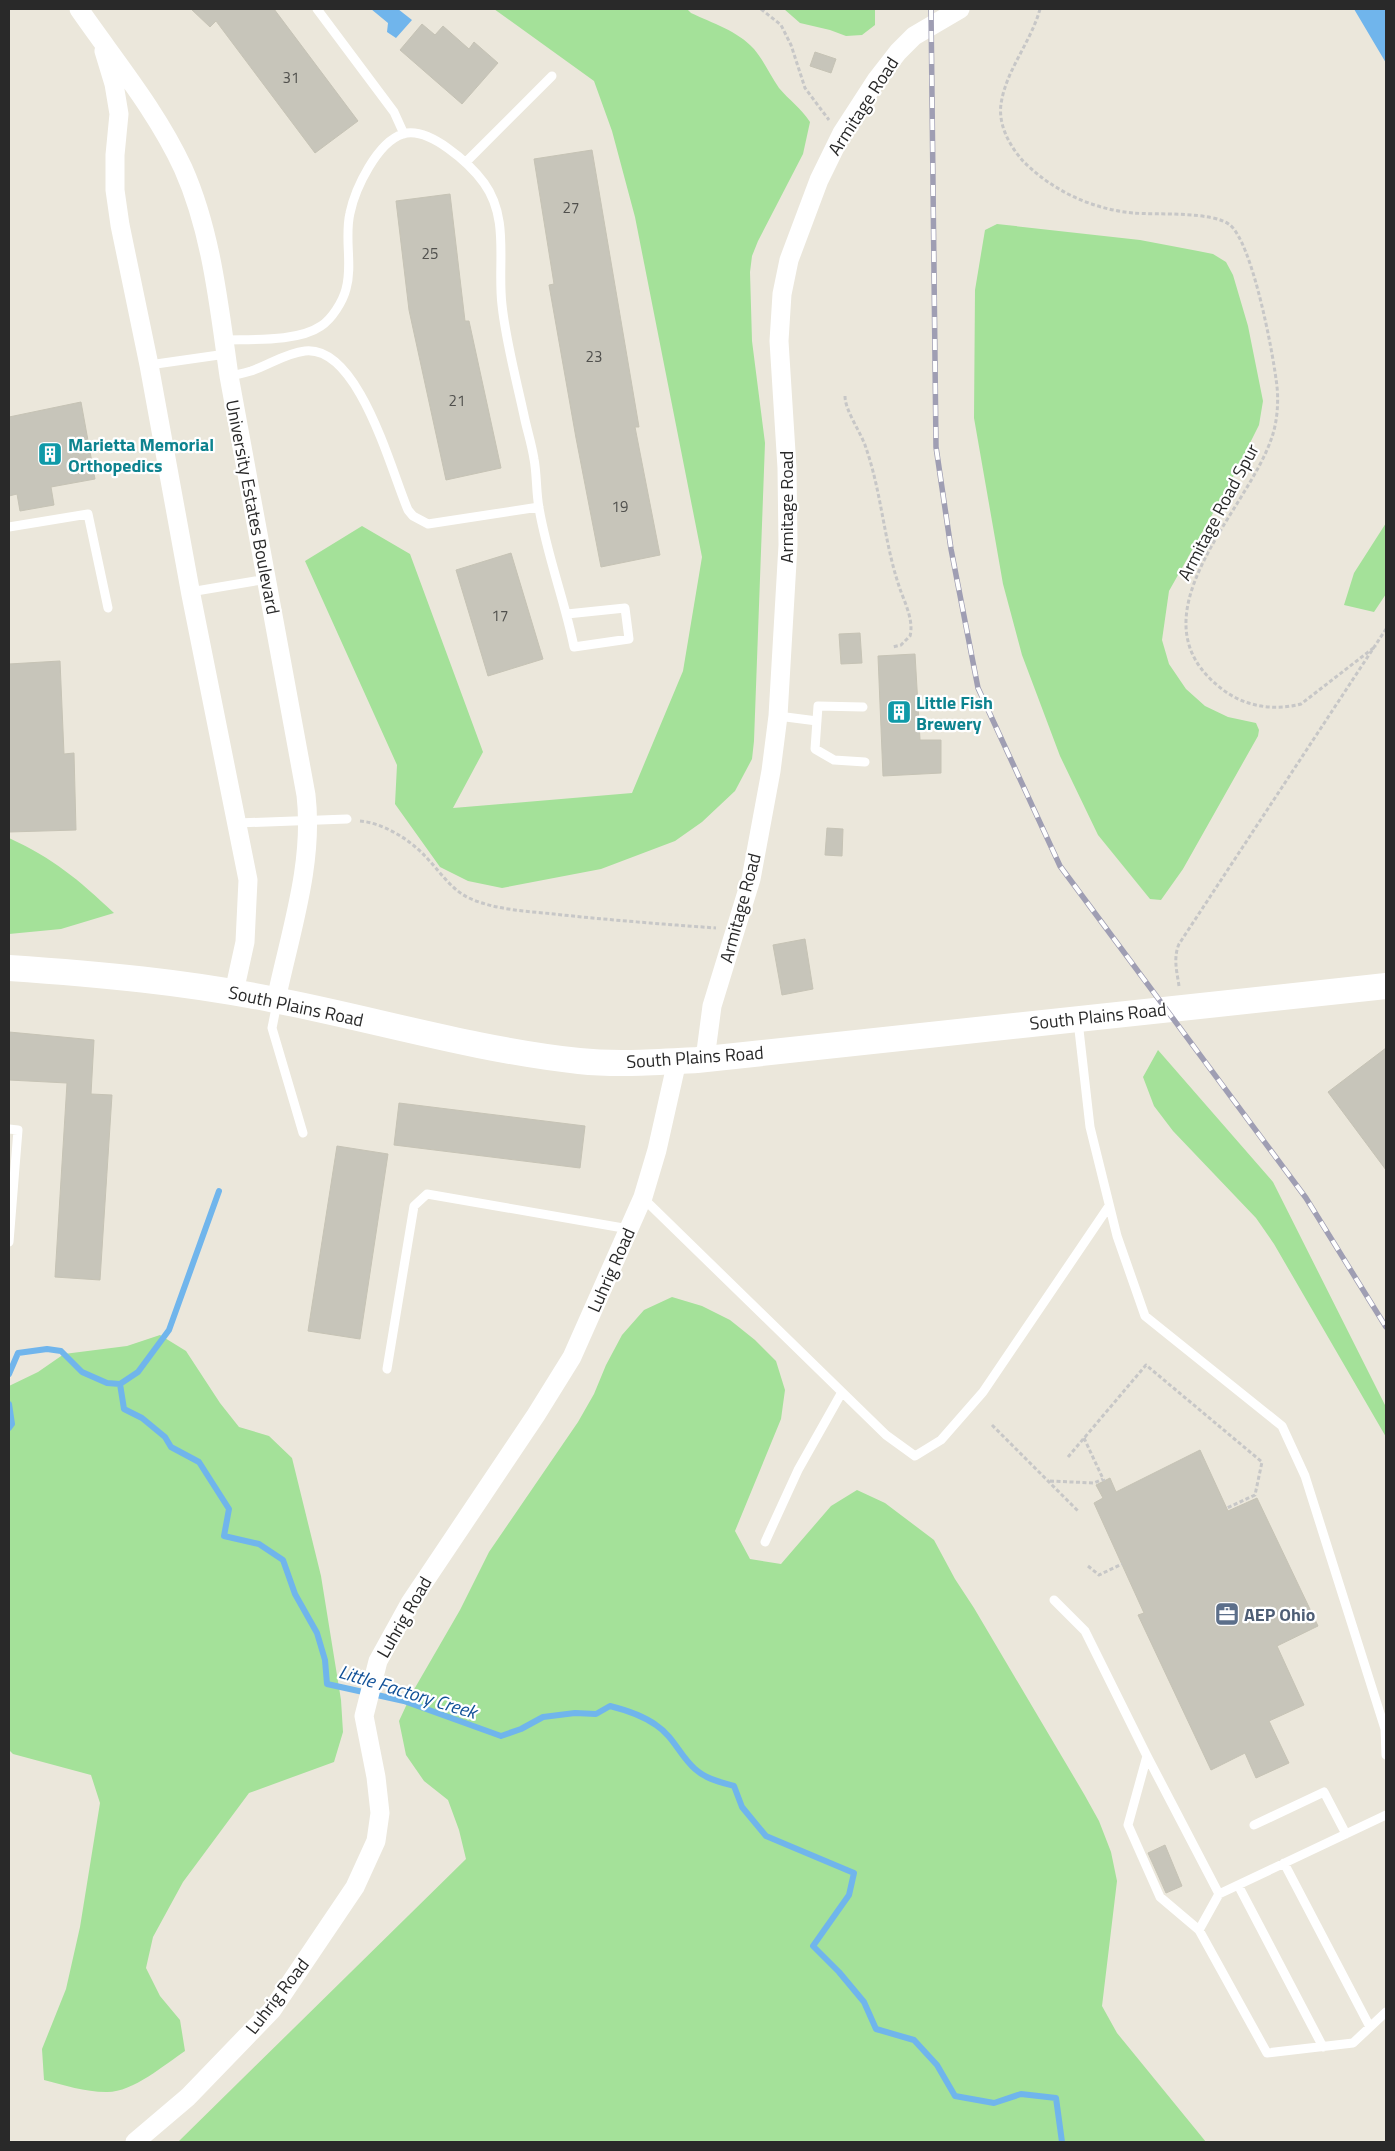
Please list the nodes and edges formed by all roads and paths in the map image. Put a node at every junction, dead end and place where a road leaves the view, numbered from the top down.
1 (79, 9) edge
2 (317, 9) edge
3 (761, 9) edge
4 (960, 9) edge
5 (1040, 9) edge
6 (100, 38) junction
7 (552, 76) dead end
8 (842, 132) junction
9 (404, 134) junction
10 (466, 162) junction
11 (225, 347) junction
12 (149, 365) junction
13 (229, 376) junction
14 (845, 396) dead end
15 (538, 506) junction
16 (9, 528) edge
17 (267, 579) junction
18 (190, 592) junction
19 (108, 608) dead end
20 (566, 614) junction
21 (1386, 629) edge
22 (1376, 646) junction
23 (893, 647) dead end
24 (863, 707) dead end
25 (778, 716) junction
26 (816, 721) junction
27 (865, 762) dead end
28 (347, 819) joint
29 (309, 821) junction
30 (237, 823) junction
31 (736, 929) junction
32 (9, 968) edge
33 (1386, 986) edge
34 (234, 992) junction
35 (277, 1000) junction
36 (1183, 1007) junction
37 (1078, 1018) junction
38 (706, 1059) junction
39 (677, 1061) junction
40 (9, 1129) edge
41 (303, 1133) dead end
42 (643, 1197) junction
43 (1109, 1206) junction
44 (630, 1229) junction
45 (9, 1242) edge
46 (387, 1369) dead end
47 (842, 1392) junction
48 (992, 1425) dead end
49 (1084, 1438) junction
50 (1068, 1457) dead end
51 (1049, 1481) junction
52 (1227, 1508) dead end
53 (1078, 1511) dead end
54 (765, 1542) dead end
55 (1122, 1564) dead end
56 (1088, 1566) dead end
57 (1054, 1600) dead end
58 (1386, 1755) edge
59 (1146, 1756) junction
60 (1386, 1815) edge
61 (1254, 1825) dead end
62 (1346, 1834) junction
63 (1284, 1863) junction
64 (1238, 1885) junction
65 (1219, 1894) junction
66 (1199, 1930) junction
67 (1386, 2012) edge
68 (1370, 2027) junction
69 (1323, 2047) junction
70 (135, 2142) edge

1 - 6 street, University Estates Boulevard
2 - 9 lane
3 - 8 path
4 - 8 street, Armitage Road
5 - 22 path, Armitage Road Spur
6 - 11 street, University Estates Boulevard
6 - 12 street, University Estates Boulevard
7 - 10 lane
8 - 25 street, Armitage Road
9 - 10 lane
9 - 11 lane
10 - 15 lane
11 - 12 lane
11 - 13 street, University Estates Boulevard
12 - 18 street, University Estates Boulevard
13 - 15 lane
13 - 17 street, University Estates Boulevard
14 - 23 path
15 - 20 lane
16 - 19 lane
17 - 18 lane
17 - 29 street, University Estates Boulevard
18 - 30 street, University Estates Boulevard
20 - 20 lane
21 - 22 path
22 - 36 path
24 - 26 lane
25 - 26 lane
25 - 31 street, Armitage Road
26 - 27 lane
28 - 29 lane
28 - 31 path
29 - 30 lane
29 - 35 street, University Estates Boulevard
30 - 34 street, University Estates Boulevard
31 - 38 street, Armitage Road
32 - 34 main road, South Plains Road
33 - 36 main road, South Plains Road
34 - 35 main road, South Plains Road
35 - 39 main road, South Plains Road
35 - 41 lane
36 - 37 main road, South Plains Road
37 - 38 main road, South Plains Road
37 - 43 lane
38 - 39 main road, South Plains Road
39 - 42 street, Luhrig Road
40 - 45 lane
42 - 44 street, Luhrig Road
42 - 47 lane
43 - 47 lane
43 - 58 lane
44 - 46 lane
44 - 70 street, Luhrig Road
47 - 54 lane
48 - 51 path
49 - 50 path
49 - 51 path
49 - 52 path
51 - 53 path
55 - 56 path
57 - 59 lane
59 - 65 lane
59 - 66 lane
60 - 62 lane
61 - 62 lane
62 - 63 lane
63 - 64 lane
63 - 68 lane
64 - 65 lane
64 - 69 lane
65 - 66 lane
66 - 69 lane
67 - 68 lane
68 - 69 lane

